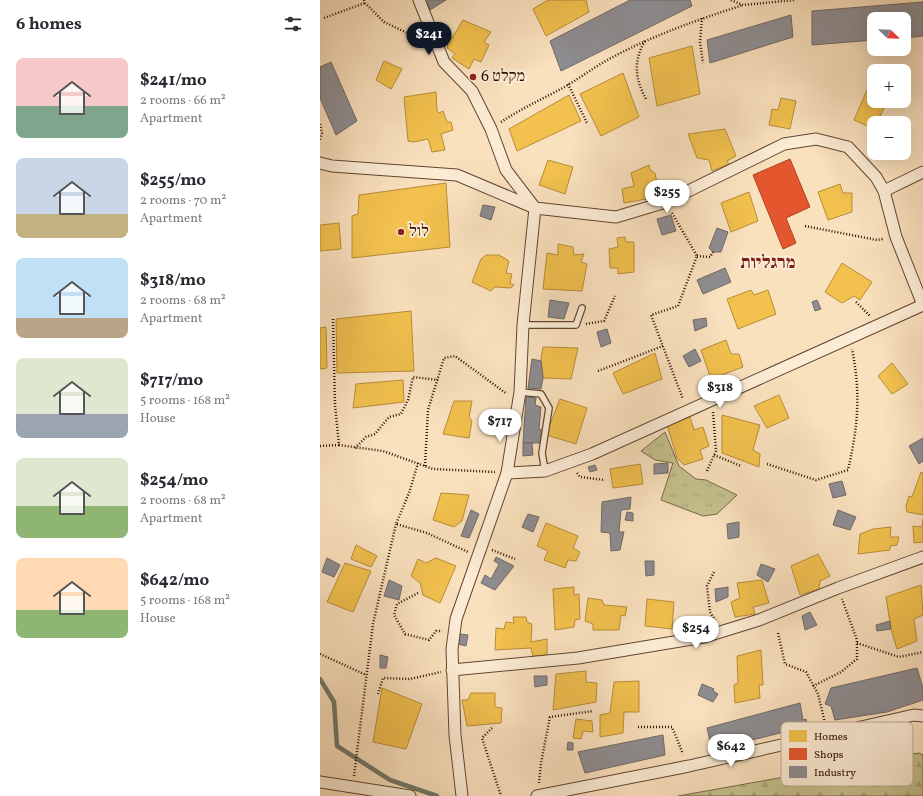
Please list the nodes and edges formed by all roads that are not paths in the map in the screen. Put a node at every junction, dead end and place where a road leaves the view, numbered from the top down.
1 (419, 0) edge
2 (320, 163) edge
3 (923, 172) edge
4 (884, 191) junction
5 (535, 208) junction
6 (923, 305) edge
7 (582, 308) dead end
8 (523, 325) junction
9 (519, 397) junction
10 (545, 471) junction
11 (507, 473) junction
12 (923, 557) edge
13 (452, 670) junction
14 (923, 716) edge
15 (888, 722) edge
16 (781, 746) edge
17 (320, 782) edge
18 (337, 791) edge
19 (410, 796) edge
20 (462, 796) edge
21 (537, 796) edge

1 - 5 street
2 - 5 street
3 - 4 street
4 - 5 street
4 - 6 street
5 - 8 street
6 - 10 street
7 - 8 lane
8 - 9 street
9 - 10 lane
9 - 11 street
10 - 11 street
11 - 13 street
12 - 13 street
13 - 20 street
14 - 15 street
16 - 21 street
17 - 18 street
18 - 19 street

